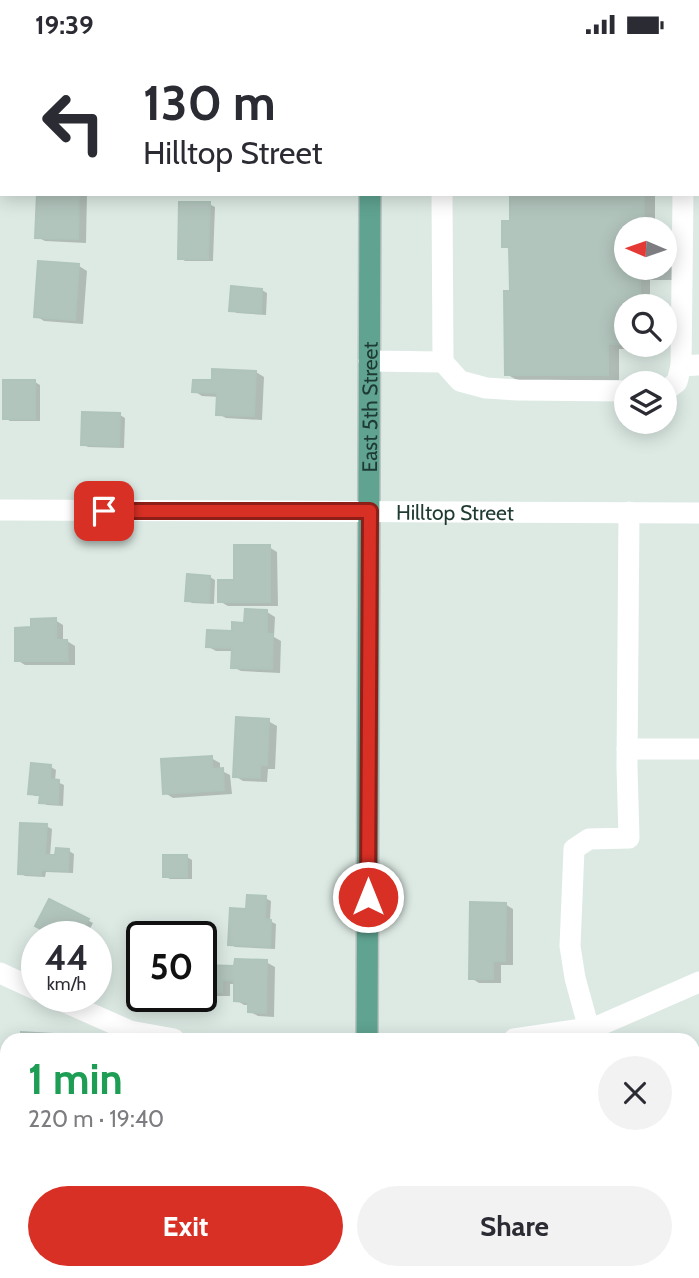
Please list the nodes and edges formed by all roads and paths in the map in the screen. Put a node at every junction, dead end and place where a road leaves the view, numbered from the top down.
1 (370, 196) edge
2 (442, 196) edge
3 (683, 196) edge
4 (369, 361) junction
5 (443, 362) junction
6 (690, 365) edge
7 (677, 382) edge
8 (614, 391) edge
9 (0, 510) edge
10 (370, 511) junction
11 (629, 512) junction
12 (699, 513) edge
13 (627, 748) junction
14 (699, 748) edge
15 (0, 973) edge
16 (699, 982) edge
17 (21, 983) edge
18 (88, 1012) edge
19 (589, 1028) junction
20 (142, 1033) edge
21 (367, 1033) edge
22 (555, 1033) edge

1 - 4 main road, East 5th Street
2 - 5 street
3 - 6 street
4 - 5 street
4 - 10 main road, East 5th Street
5 - 8 street
6 - 7 street
9 - 10 street, Hilltop Street
10 - 11 street, Hilltop Street
10 - 21 main road, East 5th Street
11 - 12 street, Hilltop Street
11 - 13 street
13 - 14 street
13 - 19 street
15 - 17 street
16 - 19 street
18 - 20 street
19 - 22 street

